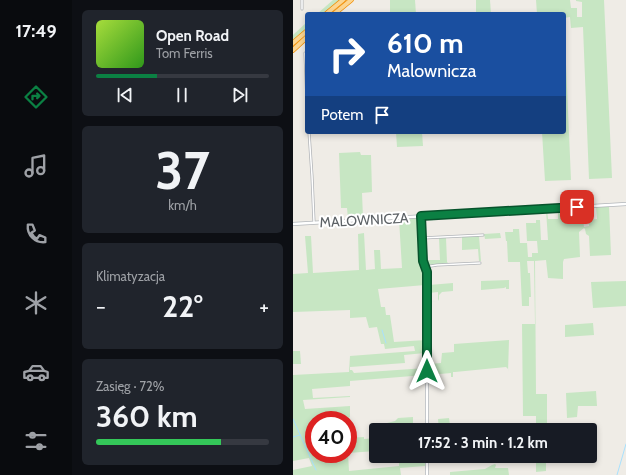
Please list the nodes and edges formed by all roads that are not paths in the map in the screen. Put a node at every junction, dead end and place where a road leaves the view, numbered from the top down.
1 (302, 0) edge
2 (343, 0) edge
3 (351, 0) edge
4 (301, 9) dead end
5 (328, 12) edge
6 (336, 12) edge
7 (305, 32) edge
8 (305, 39) edge
9 (293, 43) edge
10 (293, 50) edge
11 (309, 134) edge
12 (626, 204) edge
13 (421, 216) junction
14 (314, 223) junction
15 (293, 224) edge
16 (483, 235) dead end
17 (422, 238) junction
18 (480, 263) dead end
19 (425, 267) junction
20 (427, 423) edge
21 (427, 463) edge
22 (427, 475) edge

1 - 4 street
2 - 5 highway
3 - 6 highway
7 - 9 highway
8 - 10 highway
11 - 14 street
12 - 13 street, MALOWNICZA
13 - 14 street, MALOWNICZA
13 - 17 street
14 - 15 street, MALOWNICZA
16 - 17 street
17 - 19 street
18 - 19 street
19 - 20 street
21 - 22 street

